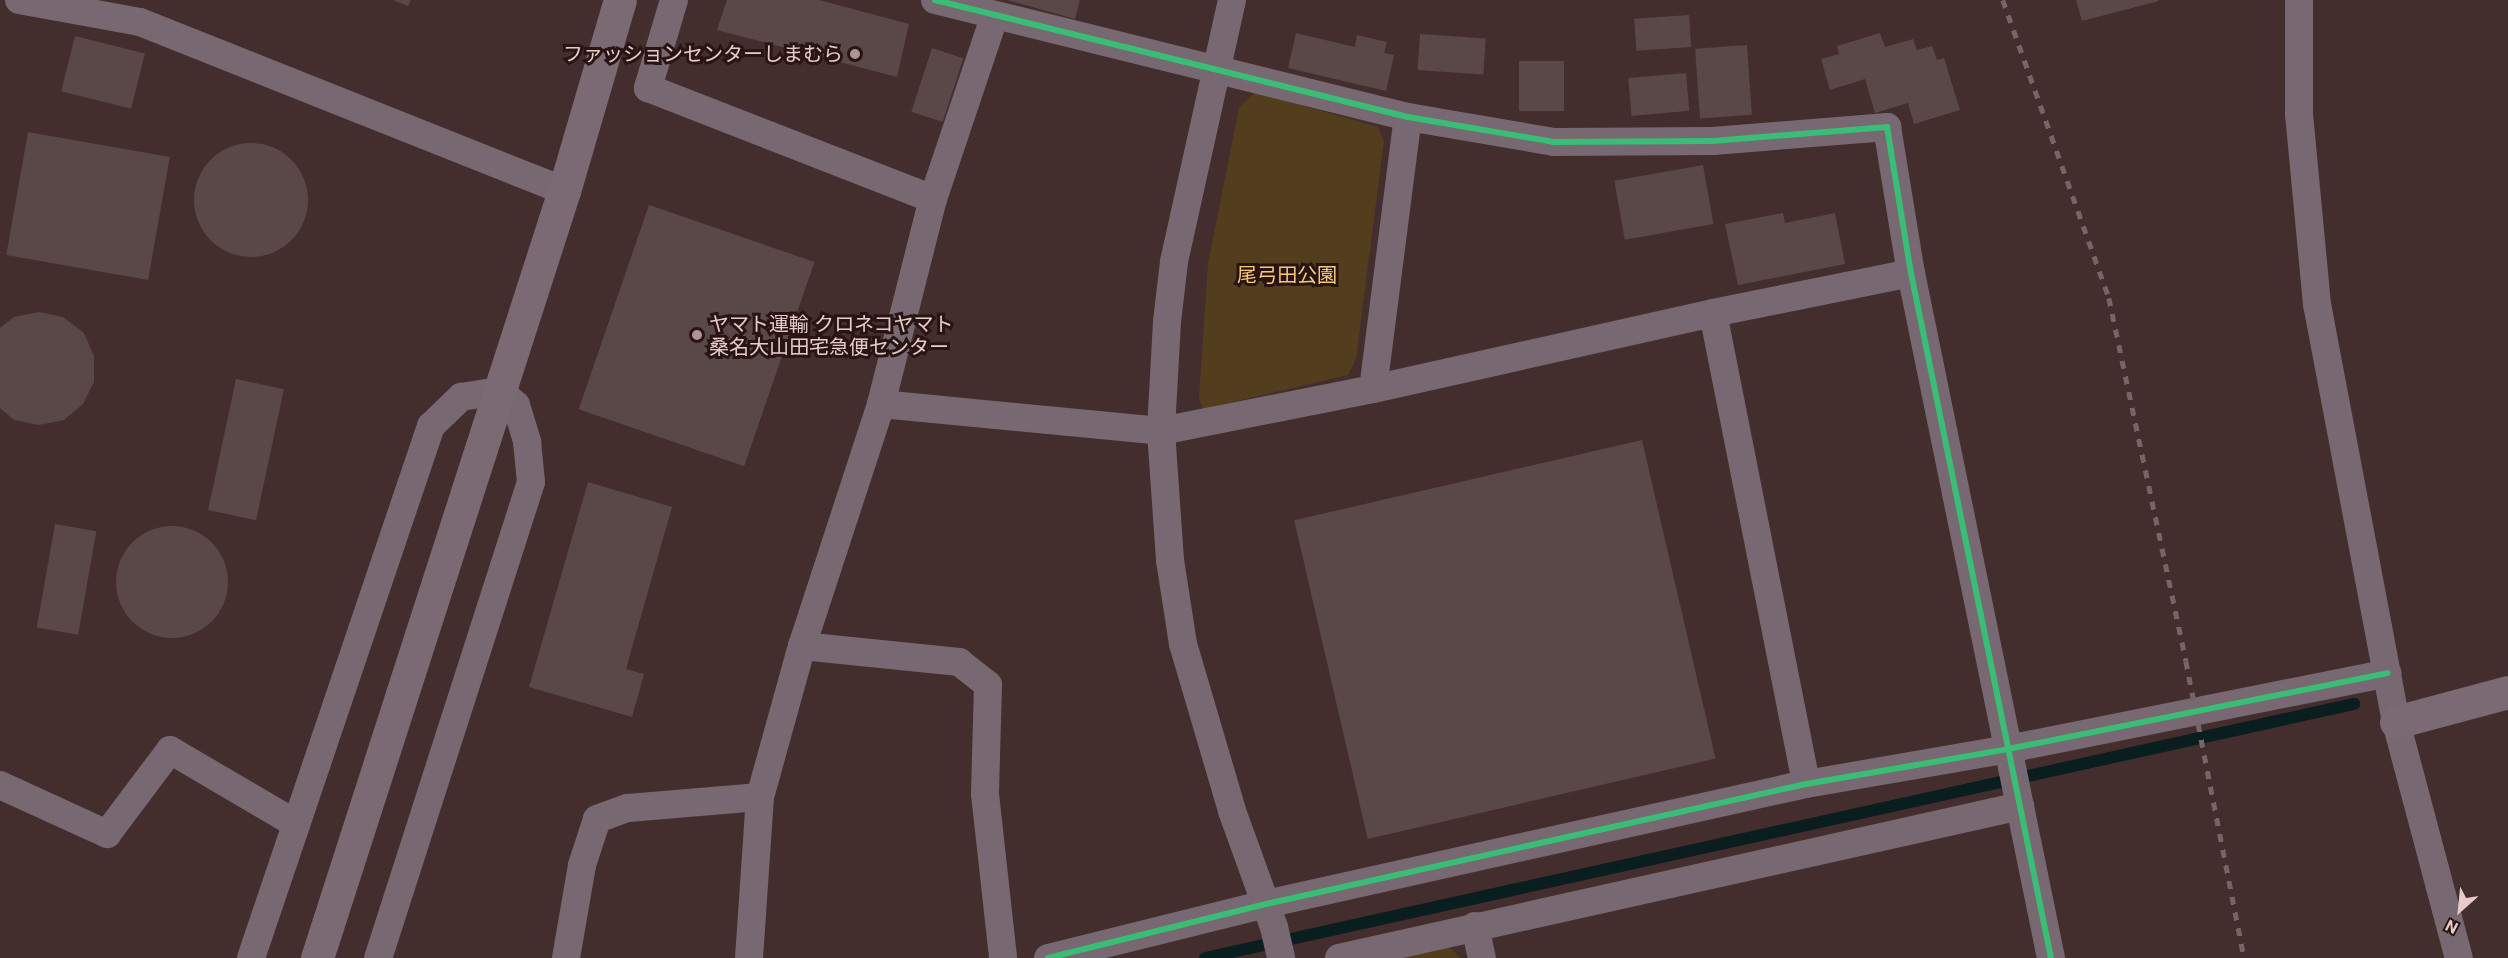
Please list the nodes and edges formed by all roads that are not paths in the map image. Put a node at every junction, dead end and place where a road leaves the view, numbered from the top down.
1 (19, 0) edge
2 (620, 0) edge
3 (674, 0) edge
4 (935, 0) edge
5 (1232, 0) edge
6 (2299, 0) edge
7 (995, 15) junction
8 (1216, 68) junction
9 (1408, 117) junction
10 (564, 191) junction
11 (933, 199) junction
12 (1911, 273) junction
13 (1713, 313) junction
14 (1373, 389) junction
15 (500, 392) junction
16 (881, 404) junction
17 (1161, 431) junction
18 (802, 646) junction
19 (2387, 673) junction
20 (2508, 692) edge
21 (2396, 722) junction
22 (2010, 755) junction
23 (1806, 784) junction
24 (0, 785) edge
25 (760, 797) junction
26 (2019, 802) junction
27 (296, 824) junction
28 (1270, 916) junction
29 (1475, 926) junction
30 (251, 958) edge
31 (317, 958) edge
32 (378, 958) edge
33 (566, 958) edge
34 (749, 958) edge
35 (1003, 958) edge
36 (1048, 958) edge
37 (1281, 958) edge
38 (1339, 958) edge
39 (1482, 958) edge
40 (2051, 958) edge
41 (2459, 958) edge

1 - 10 street
2 - 10 street
3 - 11 street
4 - 7 street
5 - 8 street
6 - 19 street
7 - 8 street
7 - 11 street
8 - 9 street
8 - 17 street
9 - 12 street
9 - 14 street
10 - 15 street
11 - 16 street
12 - 13 street
12 - 22 street
13 - 14 street
13 - 23 street
14 - 17 street
15 - 27 street
15 - 31 street
15 - 32 street
16 - 17 street
16 - 18 street
17 - 28 street
18 - 25 street
18 - 35 street
19 - 21 street
19 - 22 street
20 - 21 street
21 - 41 street
22 - 23 street
22 - 26 street
23 - 28 street
24 - 27 street
25 - 33 street
25 - 34 street
26 - 29 street
26 - 40 street
27 - 30 street
28 - 36 street
28 - 37 street
29 - 38 street
29 - 39 street

